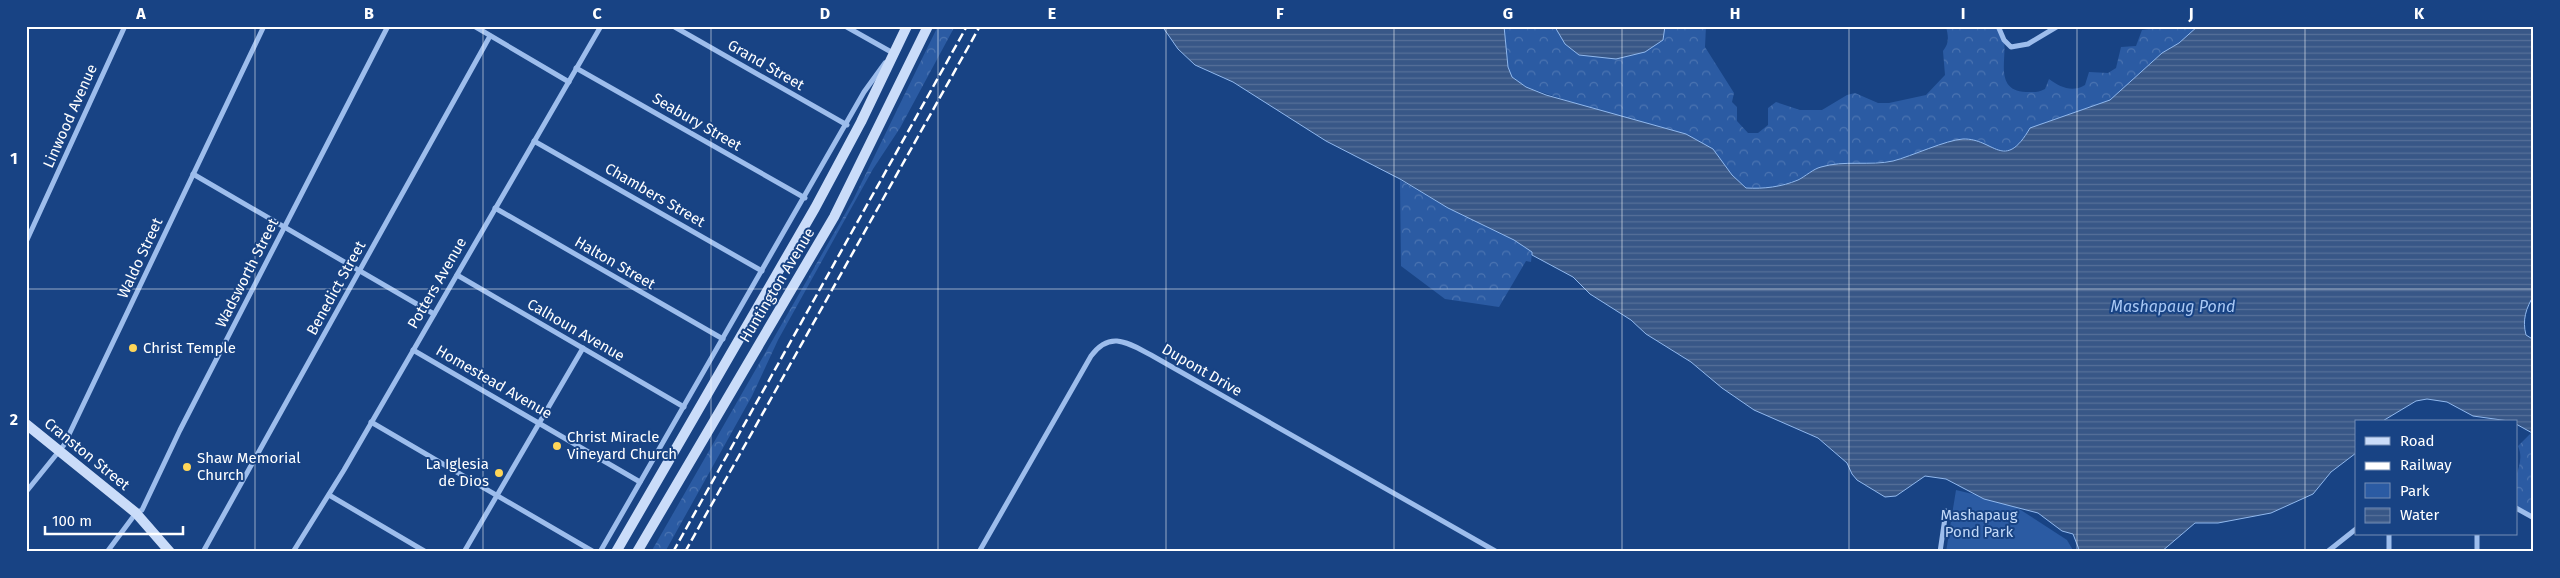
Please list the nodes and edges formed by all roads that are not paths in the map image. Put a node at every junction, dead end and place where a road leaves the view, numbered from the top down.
1 (125, 26) edge
2 (264, 26) edge
3 (388, 26) edge
4 (474, 26) edge
5 (601, 26) edge
6 (673, 26) edge
7 (845, 26) edge
8 (907, 26) edge
9 (928, 26) edge
10 (1998, 26) edge
11 (2058, 26) edge
12 (490, 36) junction
13 (893, 53) junction
14 (576, 68) junction
15 (569, 82) junction
16 (847, 125) junction
17 (534, 141) junction
18 (193, 174) junction
19 (805, 198) junction
20 (495, 208) junction
21 (285, 227) junction
22 (26, 242) edge
23 (360, 270) junction
24 (762, 271) junction
25 (457, 275) junction
26 (434, 314) junction
27 (723, 339) junction
28 (583, 348) junction
29 (413, 350) junction
30 (684, 407) junction
31 (371, 422) junction
32 (539, 423) junction
33 (26, 424) edge
34 (59, 452) junction
35 (640, 482) junction
36 (26, 492) edge
37 (329, 495) junction
38 (497, 495) junction
39 (2518, 509) edge
40 (1946, 511) dead end
41 (136, 513) junction
42 (2534, 518) edge
43 (2355, 530) edge
44 (2389, 536) edge
45 (2477, 536) edge
46 (644, 540) junction
47 (107, 552) edge
48 (170, 552) edge
49 (203, 552) edge
50 (294, 552) edge
51 (426, 552) edge
52 (464, 552) edge
53 (594, 552) edge
54 (600, 552) edge
55 (616, 552) edge
56 (637, 552) edge
57 (643, 552) edge
58 (979, 552) edge
59 (1497, 552) edge
60 (1940, 552) edge
61 (2328, 552) edge
62 (2389, 552) edge
63 (2477, 552) edge

1 - 22 street, Linwood Avenue
2 - 18 street, Waldo Street
3 - 21 street, Wadsworth Street
4 - 12 street
5 - 14 street, Potters Avenue
6 - 16 street, Grand Street
7 - 13 street
8 - 13 main road, Huntington Avenue
9 - 46 main road, Huntington Avenue
10 - 11 street
12 - 15 street
12 - 23 street, Benedict Street
13 - 16 street, Huntington Avenue
13 - 55 main road, Huntington Avenue
14 - 15 street, Potters Avenue
14 - 19 street, Seabury Street
15 - 17 street, Potters Avenue
16 - 19 street, Huntington Avenue
17 - 20 street, Potters Avenue
17 - 24 street, Chambers Street
18 - 21 street
18 - 34 street, Waldo Street
19 - 24 street, Huntington Avenue
20 - 25 street, Potters Avenue
20 - 27 street, Halton Street
21 - 23 street
21 - 41 street, Wadsworth Street
23 - 26 street
23 - 49 street, Benedict Street
24 - 27 street, Huntington Avenue
25 - 26 street, Potters Avenue
25 - 28 street, Calhoun Avenue
26 - 29 street, Potters Avenue
27 - 30 street, Huntington Avenue
28 - 30 street, Calhoun Avenue
28 - 32 street
29 - 31 street, Potters Avenue
29 - 32 street, Homestead Avenue
30 - 35 street, Huntington Avenue
31 - 37 street, Potters Avenue
31 - 38 street
32 - 35 street, Homestead Avenue
32 - 38 street
33 - 34 main road, Cranston Street
34 - 36 street, Waldo Street
34 - 41 main road, Cranston Street
35 - 54 street, Huntington Avenue
37 - 50 street, Potters Avenue
37 - 51 street
38 - 52 street
38 - 53 street
39 - 42 street
40 - 60 street
41 - 47 street, Wadsworth Street
41 - 48 main road, Cranston Street
43 - 61 street
44 - 62 street
45 - 63 street
46 - 56 main road, Huntington Avenue
46 - 57 main road
58 - 59 street, Dupont Drive

